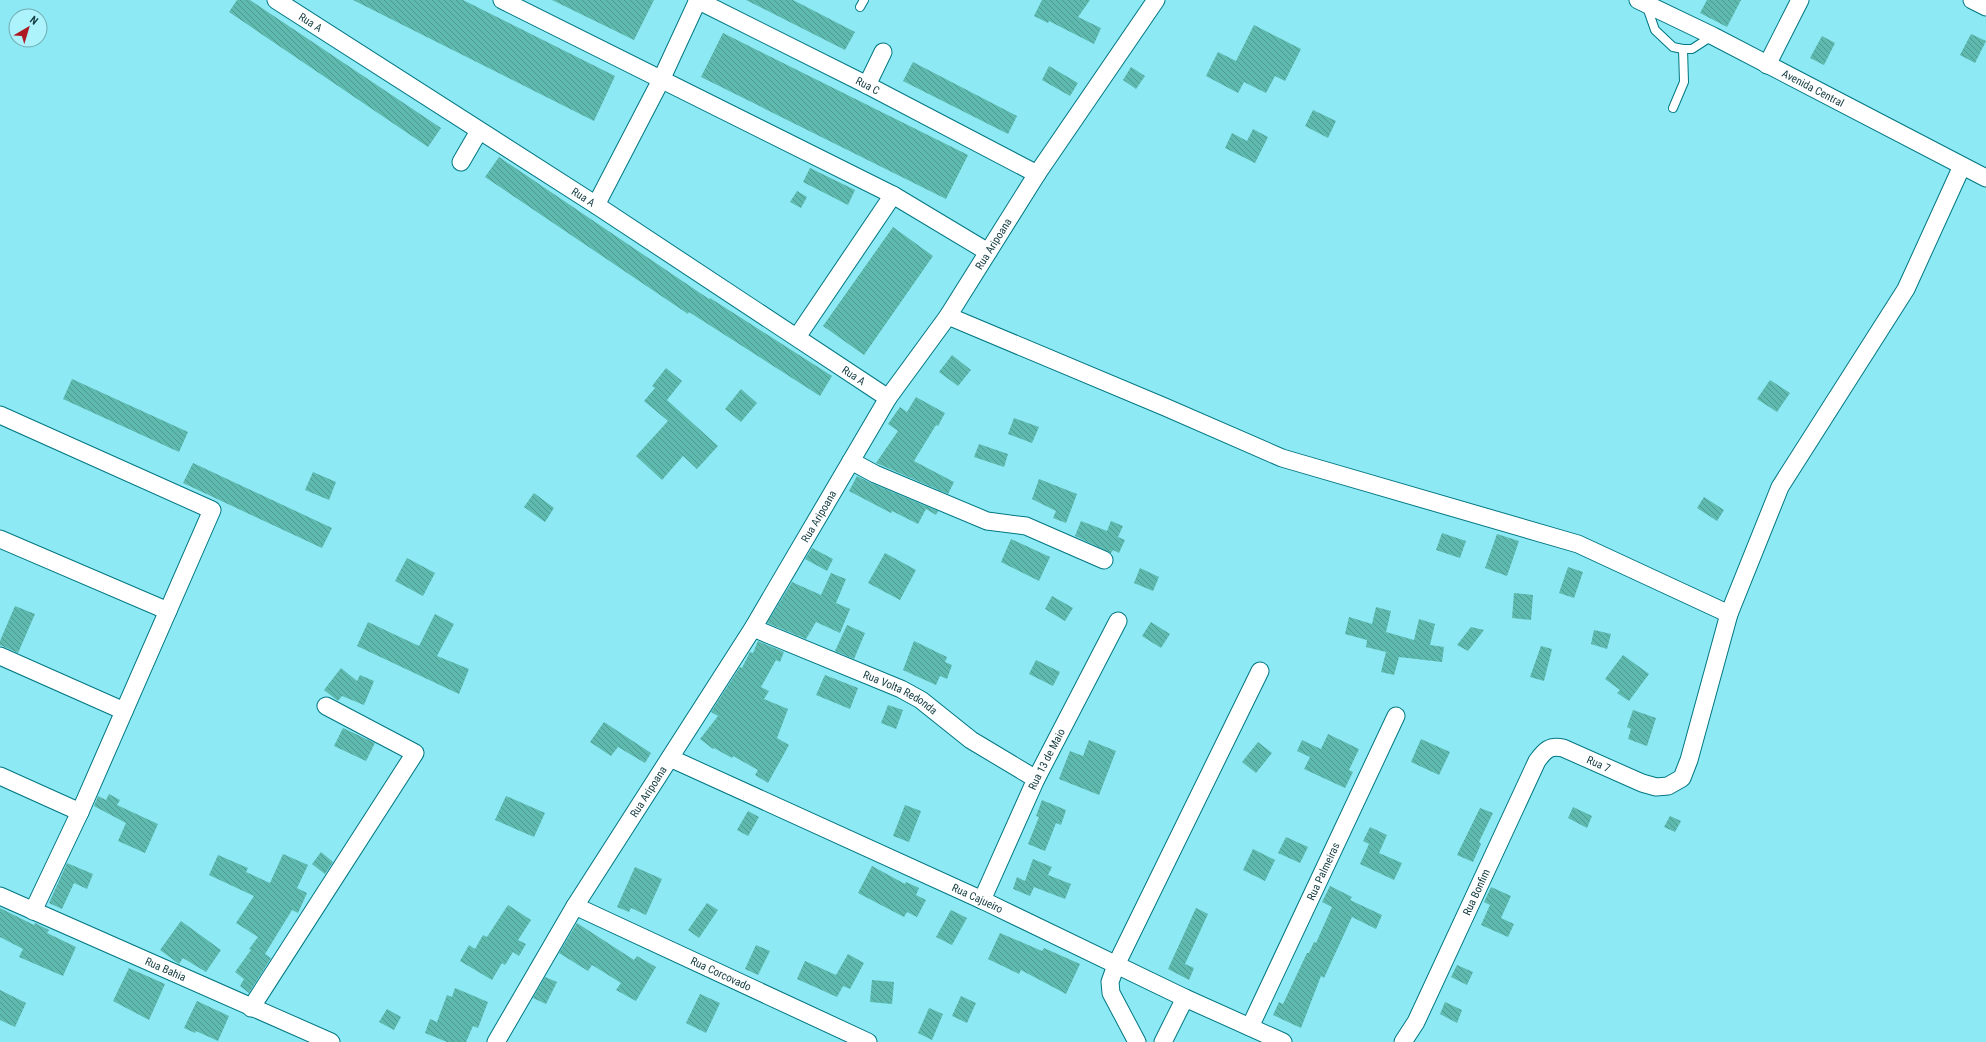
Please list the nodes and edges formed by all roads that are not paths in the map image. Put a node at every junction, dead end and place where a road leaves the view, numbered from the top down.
1 (276, 0) edge
2 (502, 0) edge
3 (698, 0) edge
4 (1156, 0) edge
5 (1800, 0) edge
6 (1972, 0) edge
7 (1642, 2) edge
8 (1986, 7) edge
9 (1712, 36) junction
10 (1683, 49) junction
11 (883, 52) dead end
12 (1767, 65) junction
13 (661, 80) junction
14 (867, 85) junction
15 (1673, 108) dead end
16 (479, 131) junction
17 (461, 162) dead end
18 (1962, 166) junction
19 (1037, 174) junction
20 (1986, 178) edge
21 (893, 195) junction
22 (596, 206) junction
23 (988, 252) junction
24 (948, 316) junction
25 (797, 337) junction
26 (888, 398) junction
27 (0, 415) edge
28 (851, 461) junction
29 (0, 539) edge
30 (1104, 560) dead end
31 (168, 611) junction
32 (1729, 614) junction
33 (1118, 621) dead end
34 (753, 628) junction
35 (0, 656) edge
36 (1260, 671) dead end
37 (326, 706) dead end
38 (124, 711) junction
39 (1396, 716) dead end
40 (1554, 746) joint
41 (670, 758) junction
42 (0, 776) edge
43 (1036, 779) junction
44 (80, 812) junction
45 (0, 896) edge
46 (982, 900) junction
47 (575, 906) junction
48 (34, 911) junction
49 (1116, 965) junction
50 (1185, 998) junction
51 (251, 1008) junction
52 (1250, 1027) junction
53 (331, 1042) edge
54 (496, 1042) edge
55 (868, 1042) edge
56 (1137, 1042) edge
57 (1163, 1042) edge
58 (1283, 1042) edge
59 (1403, 1042) edge

1 - 16 street, Rua A
2 - 13 street
3 - 13 street
3 - 14 street, Rua C
4 - 19 street, Rua Aripoana
5 - 12 street
6 - 8 street
7 - 9 street, Avenida Central
7 - 10 lane
9 - 10 lane
9 - 12 street, Avenida Central
10 - 15 lane
11 - 14 street
12 - 18 street, Avenida Central
13 - 21 street
13 - 22 street
14 - 19 street, Rua C
16 - 17 street
16 - 22 street, Rua A
18 - 20 street, Avenida Central
18 - 32 street, Rua 7
19 - 23 street, Rua Aripoana
21 - 23 street
21 - 25 street
22 - 25 street, Rua A
23 - 24 street, Rua Aripoana
24 - 26 street, Rua Aripoana
24 - 32 street
25 - 26 street, Rua A
26 - 28 street, Rua Aripoana
27 - 31 street
28 - 30 street
28 - 34 street, Rua Aripoana
29 - 31 street
31 - 38 street
32 - 40 street, Rua 7
33 - 43 street, Rua 13 de Maio
34 - 41 street, Rua Aripoana
34 - 43 street, Rua Volta Redonda
35 - 38 street
36 - 49 street
37 - 51 street
38 - 44 street
39 - 52 street, Rua Palmeiras
40 - 59 street, Rua Bonfim
41 - 46 street, Rua Cajueiro
41 - 47 street, Rua Aripoana
42 - 44 street
43 - 46 street, Rua 13 de Maio
44 - 48 street
45 - 48 street, Rua Bahia
46 - 49 street, Rua Cajueiro
47 - 54 street, Rua Aripoana
47 - 55 street, Rua Corcovado
48 - 51 street, Rua Bahia
49 - 50 street, Rua Cajueiro
49 - 56 street
50 - 52 street, Rua Cajueiro
50 - 57 street
51 - 53 street, Rua Bahia
52 - 58 street, Rua Cajueiro

